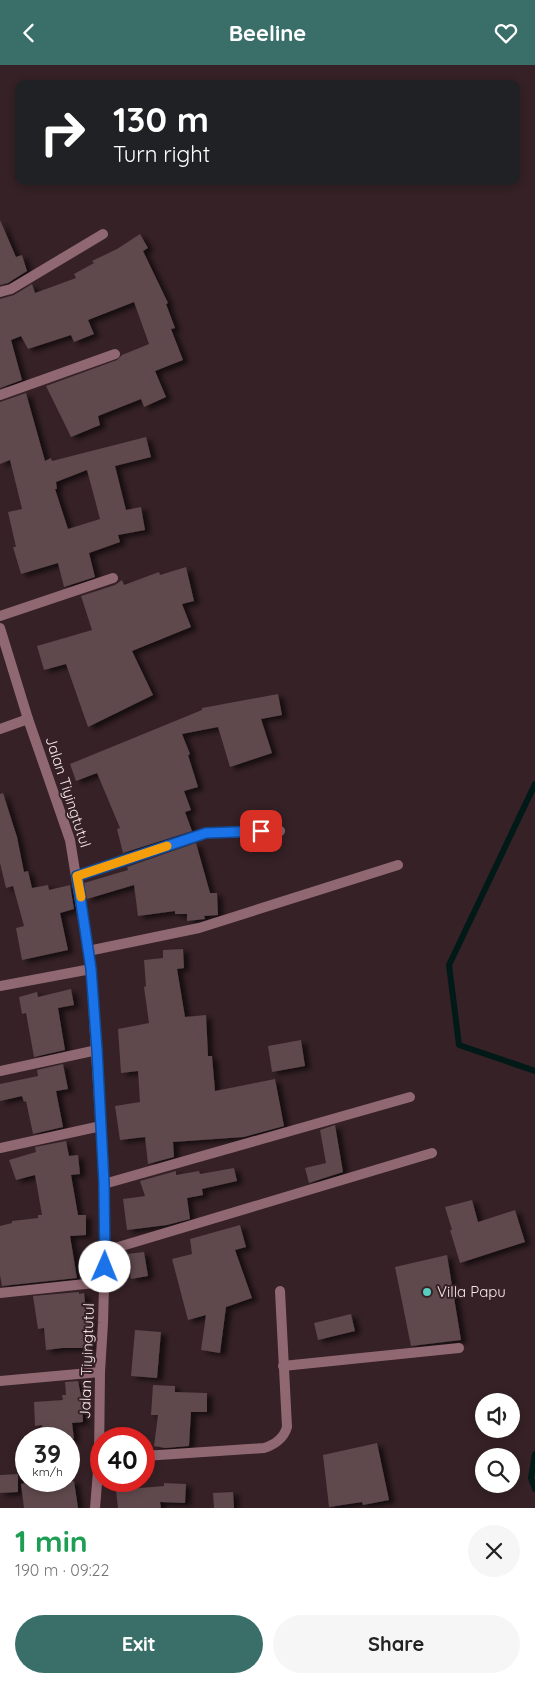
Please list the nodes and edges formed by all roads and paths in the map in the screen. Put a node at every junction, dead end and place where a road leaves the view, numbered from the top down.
1 (103, 234) dead end
2 (0, 292) edge
3 (115, 354) dead end
4 (0, 395) edge
5 (113, 578) dead end
6 (0, 616) edge
7 (0, 629) edge
8 (3, 650) edge
9 (28, 719) junction
10 (0, 729) edge
11 (280, 831) dead end
12 (398, 865) dead end
13 (77, 876) junction
14 (88, 951) junction
15 (91, 969) junction
16 (0, 986) edge
17 (97, 1050) junction
18 (0, 1071) edge
19 (410, 1097) dead end
20 (101, 1126) junction
21 (0, 1148) edge
22 (432, 1153) dead end
23 (104, 1183) junction
24 (105, 1251) junction
25 (104, 1282) junction
26 (280, 1291) dead end
27 (0, 1293) edge
28 (459, 1348) dead end
29 (283, 1366) junction
30 (100, 1372) junction
31 (0, 1381) edge
32 (100, 1427) edge
33 (155, 1455) edge
34 (97, 1492) edge
35 (95, 1508) edge

1 - 2 street
3 - 4 street
5 - 6 street
7 - 8 street, Jalan Tiyingtutul
8 - 9 street, Jalan Tiyingtutul
9 - 10 street
9 - 13 street, Jalan Tiyingtutul
11 - 13 street
12 - 14 street
13 - 14 street, Jalan Tiyingtutul
14 - 15 street, Jalan Tiyingtutul
15 - 16 street
15 - 17 street, Jalan Tiyingtutul
17 - 18 street
17 - 20 street, Jalan Tiyingtutul
19 - 23 street
20 - 21 street
20 - 23 street, Jalan Tiyingtutul
22 - 24 street
23 - 24 street, Jalan Tiyingtutul
24 - 25 street, Jalan Tiyingtutul
25 - 27 street
25 - 30 street, Jalan Tiyingtutul
26 - 29 street
28 - 29 street
29 - 33 street
30 - 31 street
30 - 32 street, Jalan Tiyingtutul
34 - 35 street, Jalan Tiyingtutul

